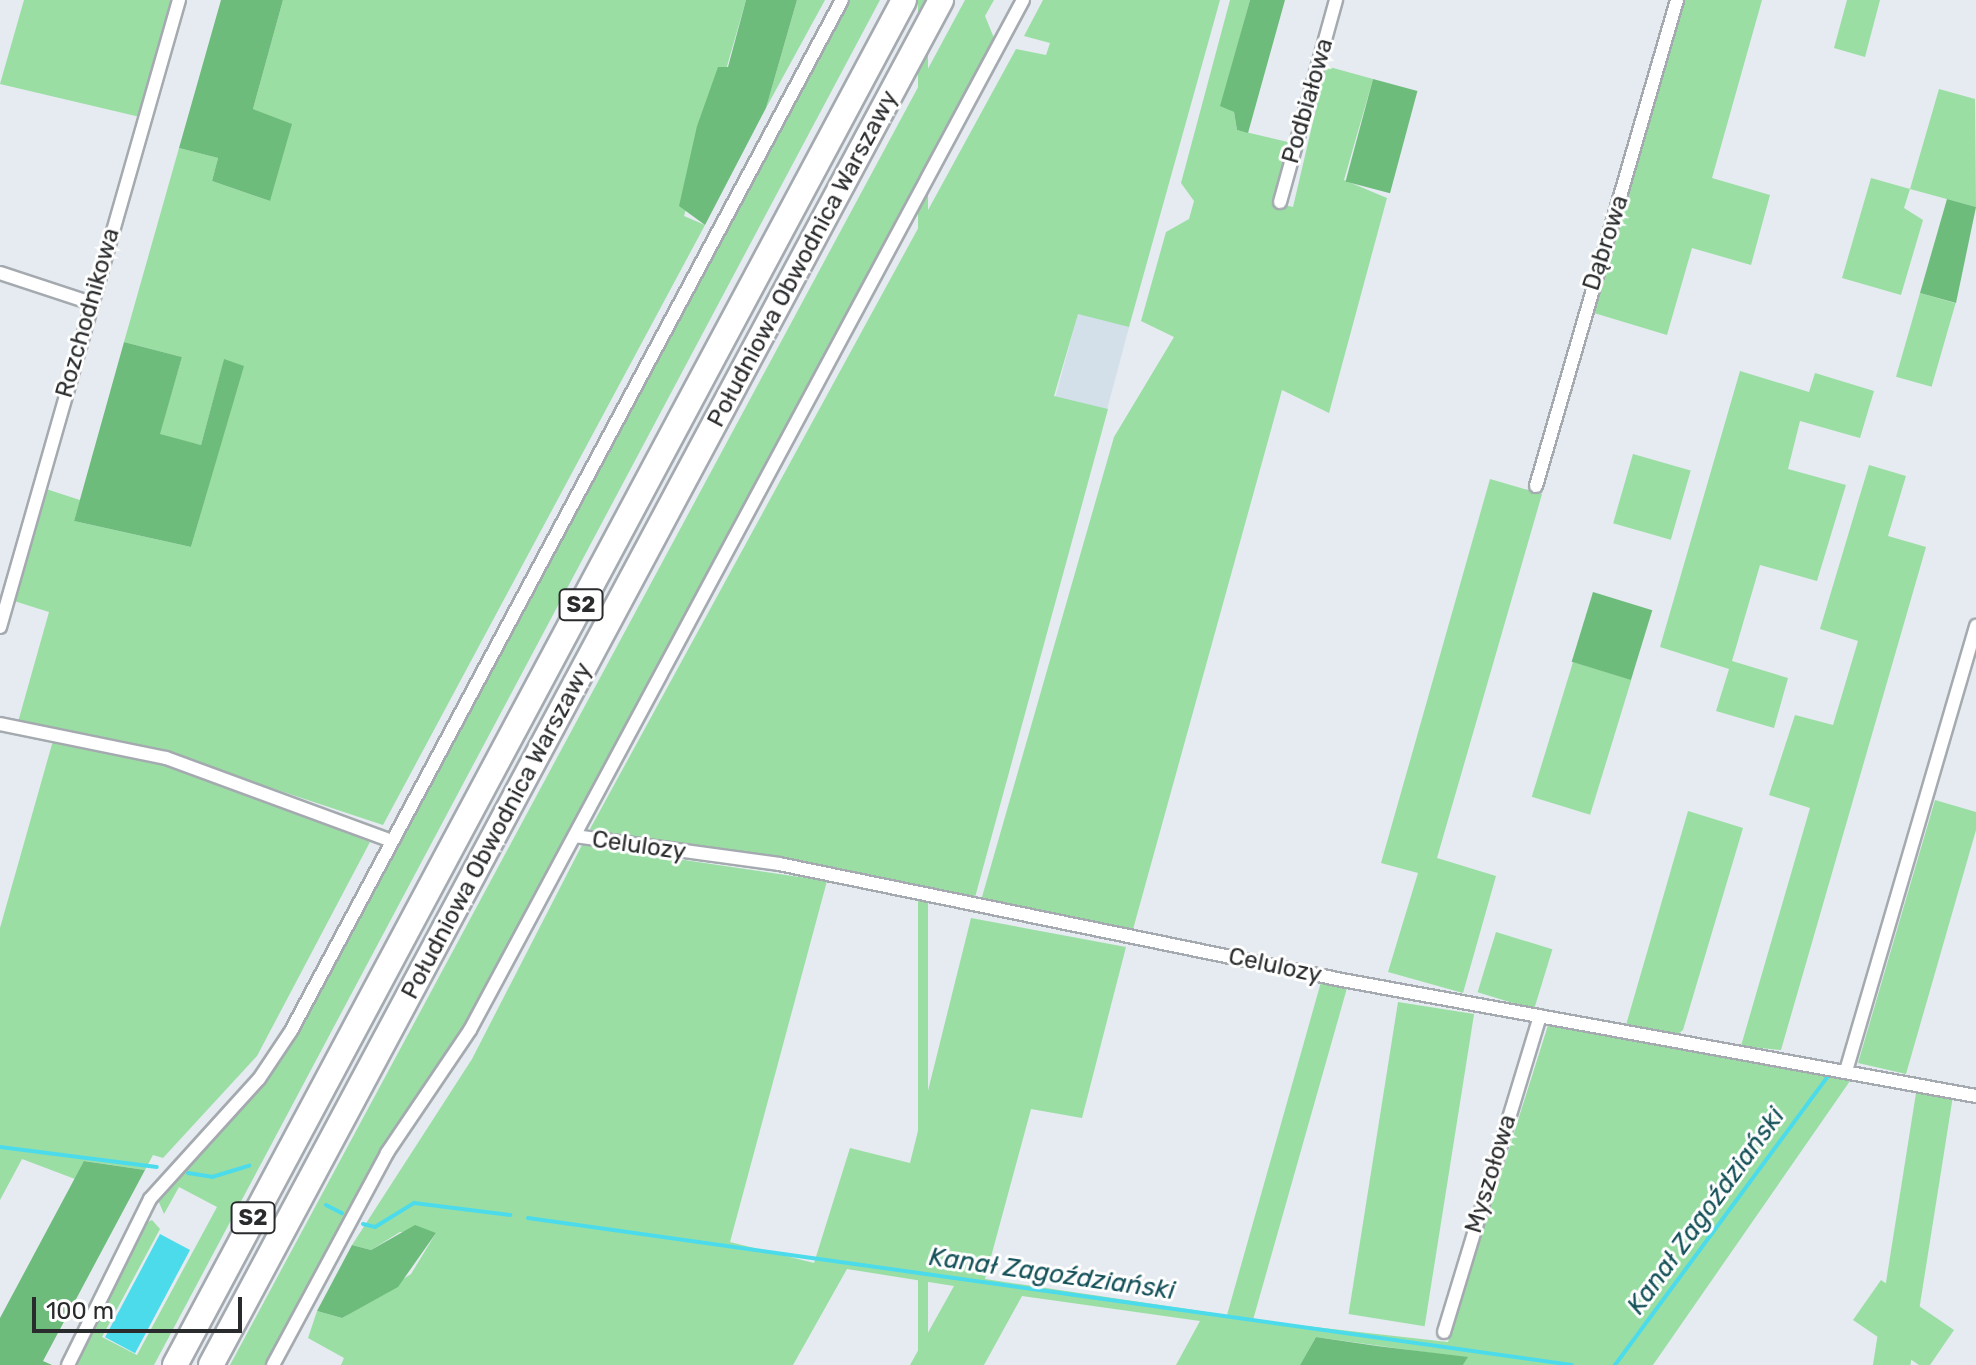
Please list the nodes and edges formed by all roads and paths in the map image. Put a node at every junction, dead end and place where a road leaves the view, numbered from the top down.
1 (179, 0) edge
2 (842, 0) edge
3 (904, 0) edge
4 (941, 0) edge
5 (1023, 0) edge
6 (1336, 0) edge
7 (1677, 0) edge
8 (1280, 202) dead end
9 (0, 273) edge
10 (91, 303) junction
11 (1536, 486) dead end
12 (1976, 626) edge
13 (0, 627) edge
14 (0, 724) edge
15 (575, 836) junction
16 (391, 841) junction
17 (1540, 1016) junction
18 (1841, 1070) junction
19 (1976, 1096) edge
20 (1444, 1332) dead end
21 (68, 1365) edge
22 (175, 1365) edge
23 (211, 1365) edge
24 (273, 1365) edge

1 - 10 street, Rozchodnikowa
2 - 16 street
3 - 22 highway, Południowa Obwodnica Warszawy / S2
4 - 23 highway, Południowa Obwodnica Warszawy / S2
5 - 15 street
6 - 8 street, Podbiałowa
7 - 11 street, Dąbrowa
9 - 10 street
10 - 13 street, Rozchodnikowa
12 - 18 street
14 - 16 street
15 - 17 street, Celulozy
15 - 24 street
16 - 21 street
17 - 18 street, Celulozy
17 - 20 street, Myszołowa
18 - 19 street, Celulozy

